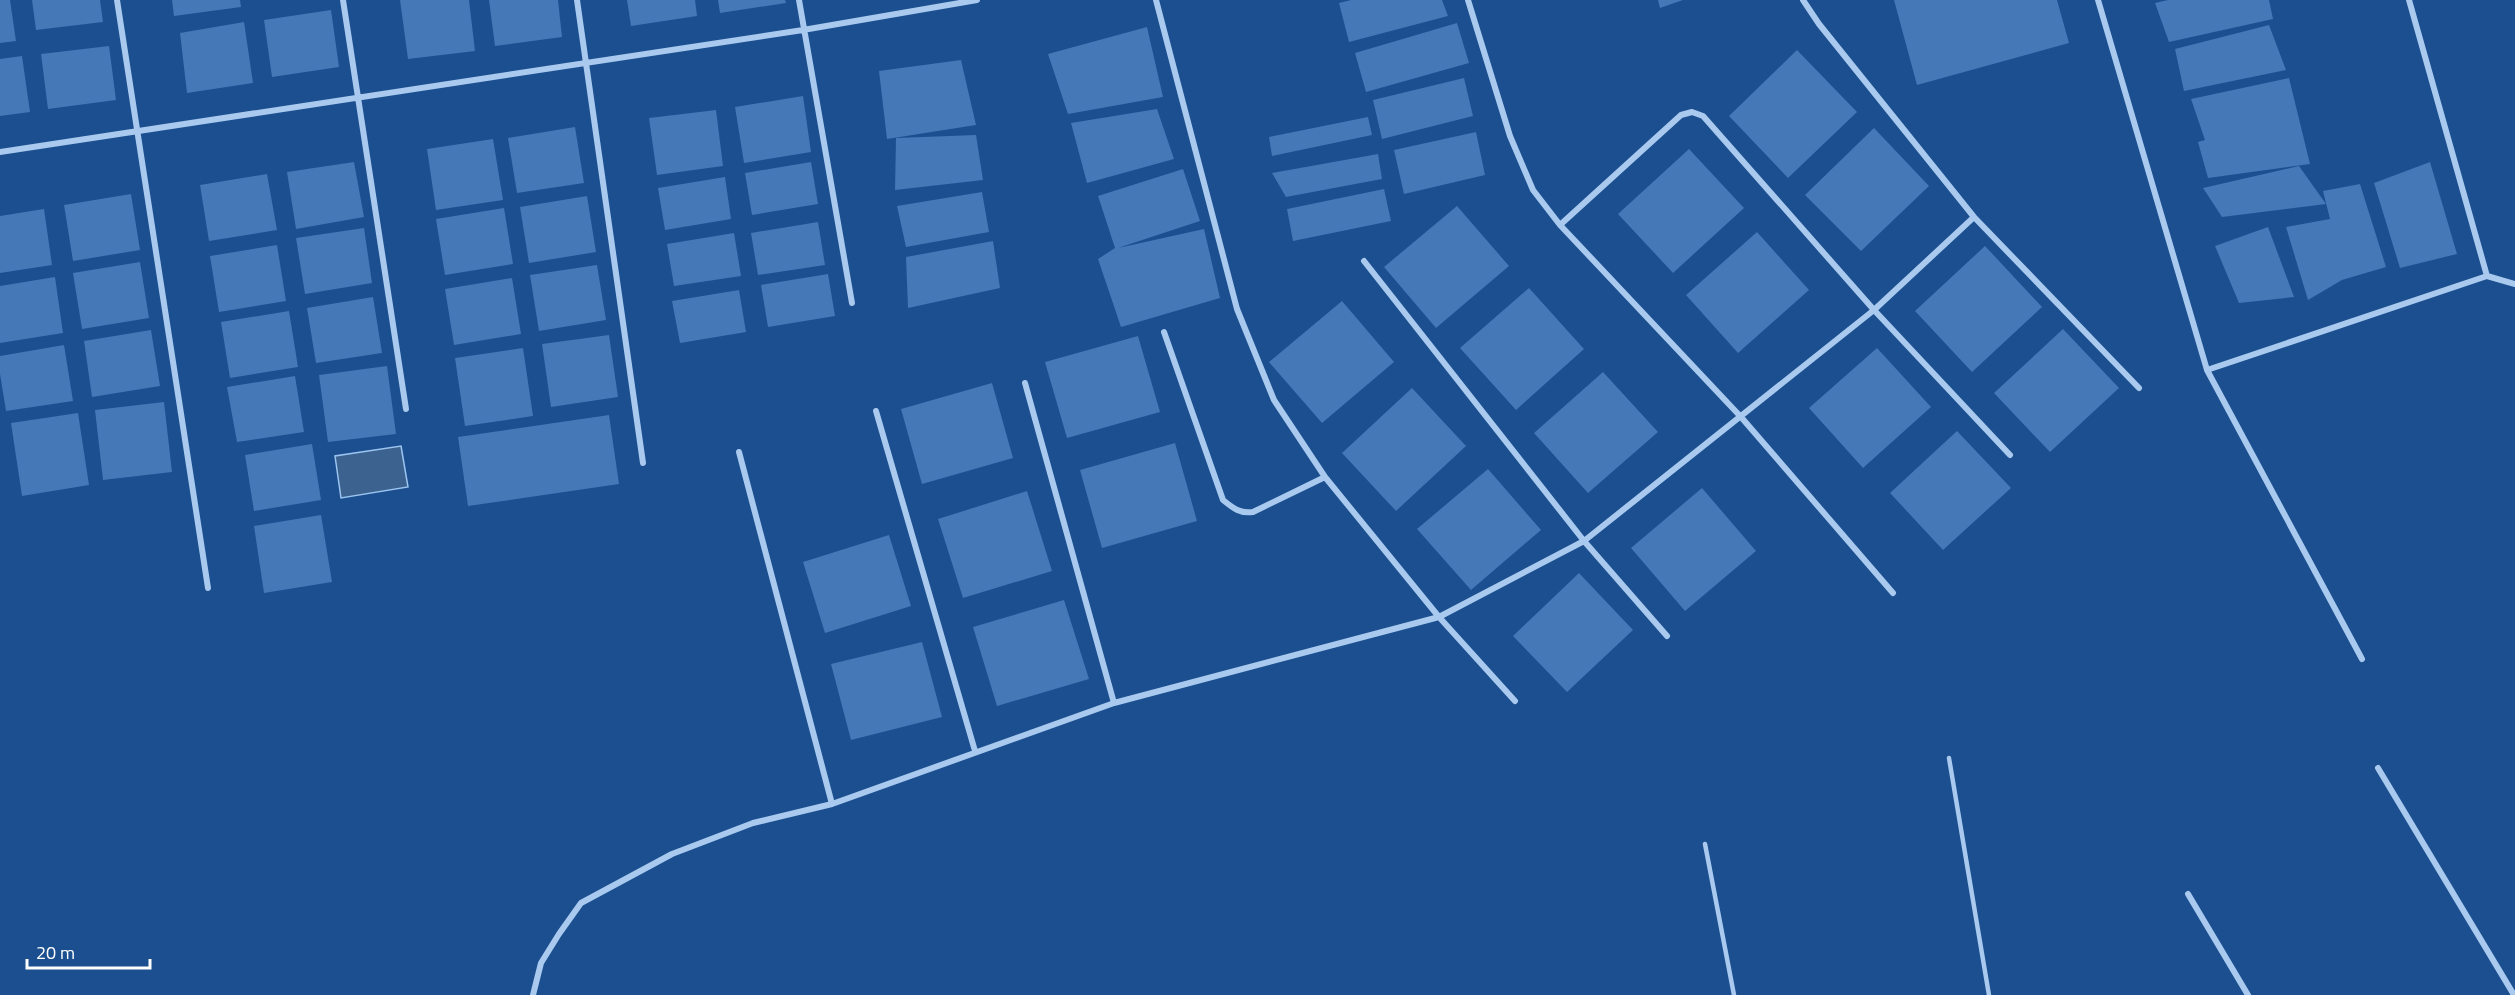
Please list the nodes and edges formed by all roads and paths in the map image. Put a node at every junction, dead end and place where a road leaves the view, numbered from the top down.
1 (117, 0) edge
2 (343, 0) edge
3 (577, 0) edge
4 (799, 0) edge
5 (977, 0) edge
6 (1156, 0) edge
7 (1468, 0) edge
8 (1803, 0) edge
9 (2098, 0) edge
10 (2409, 0) edge
11 (803, 30) junction
12 (586, 63) junction
13 (357, 98) junction
14 (138, 131) junction
15 (0, 152) edge
16 (1974, 217) junction
17 (1560, 225) junction
18 (1364, 261) dead end
19 (2487, 276) junction
20 (2515, 284) edge
21 (852, 303) dead end
22 (1874, 310) junction
23 (1164, 332) dead end
24 (2207, 370) junction
25 (1025, 383) dead end
26 (2139, 388) dead end
27 (406, 409) dead end
28 (876, 411) dead end
29 (1741, 417) junction
30 (739, 452) dead end
31 (2010, 455) dead end
32 (644, 463) dead end
33 (1325, 477) junction
34 (1584, 541) junction
35 (208, 588) dead end
36 (1893, 593) dead end
37 (1438, 617) junction
38 (1667, 636) dead end
39 (2362, 659) dead end
40 (1515, 701) dead end
41 (1114, 703) junction
42 (975, 751) junction
43 (1949, 758) dead end
44 (2378, 768) dead end
45 (832, 804) junction
46 (1705, 844) dead end
47 (2188, 894) dead end
48 (533, 995) edge
49 (1734, 995) edge
50 (1989, 995) edge
51 (2248, 995) edge
52 (2514, 995) edge

1 - 14 street
2 - 13 street
3 - 12 street
4 - 11 street
5 - 11 street
6 - 33 street
7 - 17 street
8 - 16 street
9 - 24 street
10 - 19 street
11 - 12 street
11 - 21 street
12 - 13 street
12 - 32 street
13 - 14 street
13 - 27 street
14 - 15 street
14 - 35 street
16 - 22 street
16 - 26 street
17 - 22 street
17 - 29 street
18 - 34 street
19 - 20 street
19 - 24 street
22 - 29 street
22 - 31 street
23 - 33 street
24 - 39 street
25 - 41 street
28 - 42 street
29 - 34 street
29 - 36 street
30 - 45 street
33 - 37 street
34 - 37 street
34 - 38 street
37 - 40 street
37 - 41 street
41 - 42 street
42 - 45 street
43 - 50 lane
44 - 52 street
45 - 48 street
46 - 49 lane
47 - 51 street

